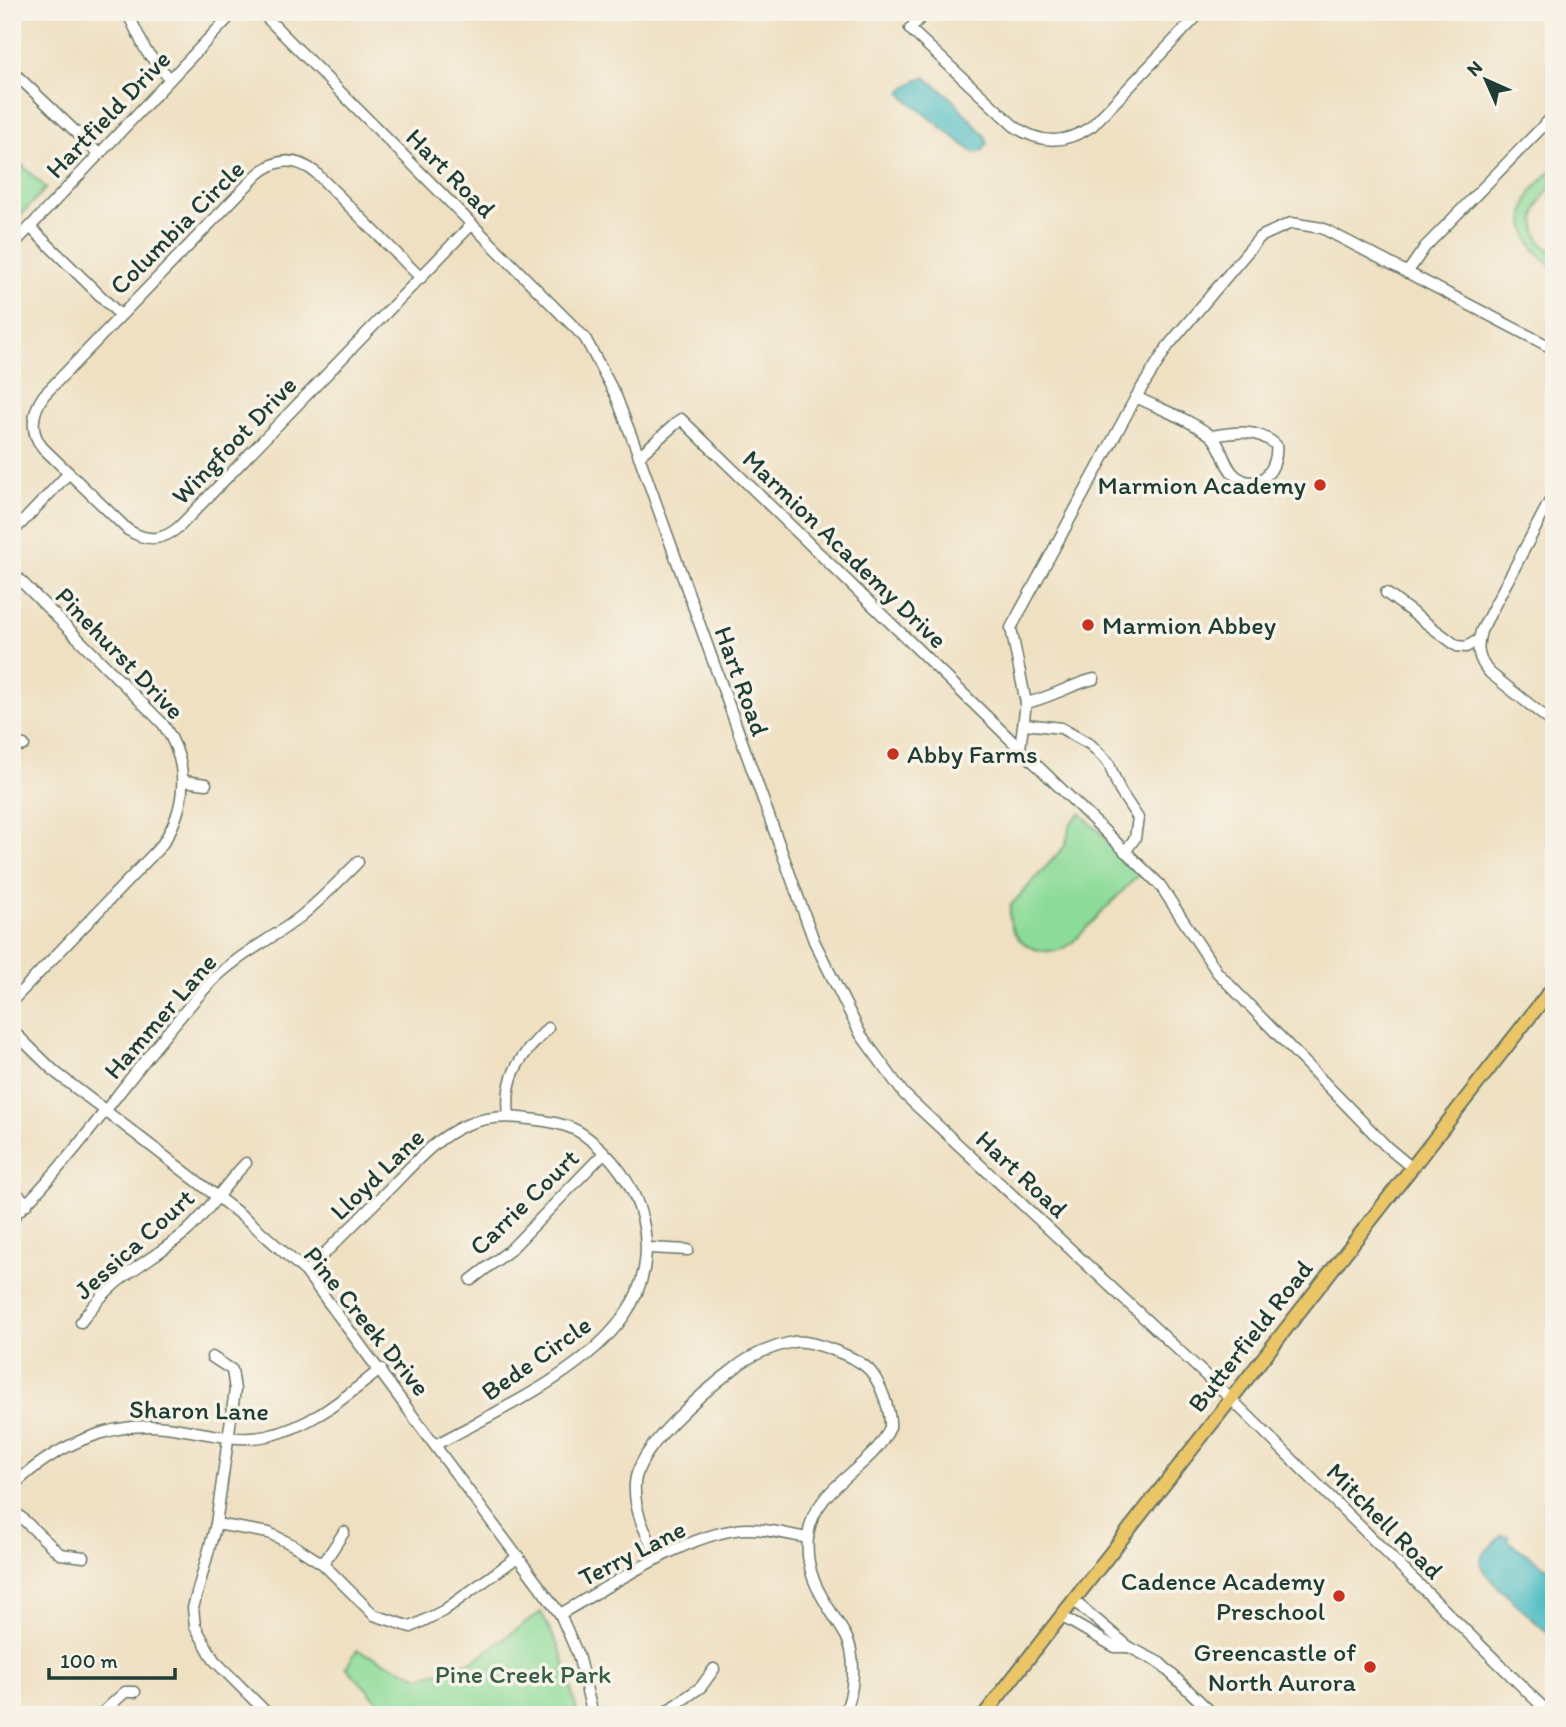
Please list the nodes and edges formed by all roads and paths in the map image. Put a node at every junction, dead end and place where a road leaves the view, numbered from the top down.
1 (127, 12) edge
2 (234, 12) edge
3 (261, 12) edge
4 (926, 12) edge
5 (1201, 12) edge
6 (12, 71) edge
7 (170, 79) junction
8 (1554, 115) edge
9 (99, 154) junction
10 (472, 224) junction
11 (30, 227) junction
12 (12, 246) edge
13 (1407, 273) junction
14 (421, 278) junction
15 (120, 315) junction
16 (1554, 349) edge
17 (1136, 397) junction
18 (1212, 436) junction
19 (639, 457) junction
20 (69, 473) junction
21 (1554, 493) edge
22 (12, 533) edge
23 (12, 572) edge
24 (1386, 593) dead end
25 (1478, 640) junction
26 (1457, 646) junction
27 (1482, 664) junction
28 (1094, 679) dead end
29 (1026, 704) junction
30 (1025, 724) junction
31 (1554, 724) edge
32 (24, 745) dead end
33 (12, 747) edge
34 (1020, 748) junction
35 (184, 782) junction
36 (206, 784) dead end
37 (1125, 852) junction
38 (358, 862) dead end
39 (1554, 986) edge
40 (12, 1001) edge
41 (548, 1028) dead end
42 (12, 1030) edge
43 (106, 1113) junction
44 (509, 1116) junction
45 (604, 1153) junction
46 (246, 1163) dead end
47 (1411, 1167) junction
48 (12, 1188) edge
49 (215, 1197) junction
50 (27, 1204) junction
51 (12, 1218) edge
52 (649, 1248) junction
53 (688, 1250) dead end
54 (306, 1272) junction
55 (471, 1280) dead end
56 (81, 1322) dead end
57 (212, 1357) dead end
58 (1188, 1359) joint
59 (381, 1369) junction
60 (1230, 1398) junction
61 (229, 1437) junction
62 (437, 1444) junction
63 (12, 1488) edge
64 (12, 1509) edge
65 (216, 1524) junction
66 (344, 1532) dead end
67 (808, 1538) junction
68 (519, 1556) junction
69 (84, 1557) dead end
70 (659, 1558) junction
71 (323, 1564) junction
72 (1073, 1600) junction
73 (560, 1614) junction
74 (1061, 1616) junction
75 (1129, 1647) junction
76 (714, 1669) dead end
77 (135, 1692) dead end
78 (100, 1715) edge
79 (269, 1715) edge
80 (593, 1715) edge
81 (661, 1715) edge
82 (844, 1715) edge
83 (984, 1715) edge
84 (1214, 1715) edge
85 (1551, 1715) edge

1 - 7 street
2 - 7 street, Hartfield Drive
3 - 10 street, Hart Road
4 - 5 street
6 - 9 street
7 - 9 street, Hartfield Drive
8 - 13 street
9 - 11 street, Hartfield Drive
10 - 14 street, Wingfoot Drive
10 - 19 street, Hart Road
11 - 12 street, Hartfield Drive
11 - 15 street
13 - 16 street
13 - 17 street
14 - 15 street, Columbia Circle
14 - 20 street, Wingfoot Drive
15 - 20 street, Columbia Circle
17 - 18 street
17 - 29 street
18 - 18 street
19 - 34 street, Marmion Academy Drive
19 - 58 street, Hart Road
20 - 22 street
21 - 25 street
23 - 35 street, Pinehurst Drive
24 - 26 street
25 - 26 street
25 - 27 street
26 - 27 street
27 - 31 street
28 - 29 street
29 - 30 street
30 - 34 street
30 - 37 street
32 - 33 street
34 - 37 street, Marmion Academy Drive
35 - 36 street
35 - 40 street, Pinehurst Drive
37 - 47 street, Marmion Academy Drive
38 - 43 street, Hammer Lane
39 - 47 main road, Butterfield Road
41 - 44 street
42 - 43 street, Pine Creek Drive
43 - 49 street, Pine Creek Drive
43 - 50 street, Hammer Lane
44 - 45 street, Bede Circle
44 - 54 street, Lloyd Lane
45 - 52 street, Bede Circle
45 - 55 street, Carrie Court
46 - 49 street, Jessica Court
47 - 60 main road, Butterfield Road
48 - 50 street
49 - 54 street, Pine Creek Drive
49 - 56 street, Jessica Court
50 - 51 street, Hammer Lane
52 - 53 street
52 - 62 street, Bede Circle
54 - 59 street, Pine Creek Drive
57 - 61 street
58 - 60 street, Mitchell Road
59 - 61 street, Sharon Lane
59 - 62 street, Pine Creek Drive
60 - 72 main road, Butterfield Road
60 - 85 street, Mitchell Road
61 - 63 street, Sharon Lane
61 - 65 street
62 - 68 street, Pine Creek Drive
64 - 69 street
65 - 71 street
65 - 79 street
66 - 71 street
67 - 70 street, Terry Lane
67 - 70 street
67 - 82 street
68 - 71 street
68 - 73 street, Pine Creek Drive
70 - 73 street, Terry Lane
72 - 74 main road, Butterfield Road
72 - 75 street
73 - 80 street, Pine Creek Drive
74 - 75 street
74 - 83 main road, Butterfield Road
75 - 84 street
76 - 81 street
77 - 78 street

